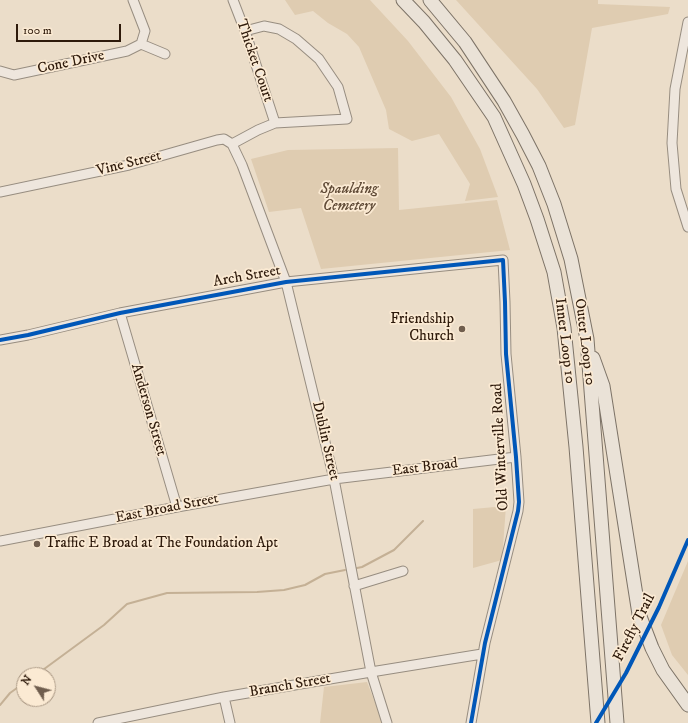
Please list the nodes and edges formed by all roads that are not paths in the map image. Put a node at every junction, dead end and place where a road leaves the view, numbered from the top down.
1 (133, 0) edge
2 (233, 0) edge
3 (403, 0) edge
4 (430, 0) edge
5 (688, 22) edge
6 (245, 31) junction
7 (141, 44) junction
8 (164, 54) dead end
9 (0, 71) edge
10 (275, 123) junction
11 (232, 144) junction
12 (0, 192) edge
13 (688, 228) edge
14 (503, 260) joint
15 (286, 282) junction
16 (120, 313) junction
17 (587, 339) junction
18 (0, 340) edge
19 (516, 456) junction
20 (334, 479) junction
21 (177, 507) junction
22 (0, 541) edge
23 (403, 571) dead end
24 (354, 586) junction
25 (482, 654) junction
26 (371, 672) junction
27 (224, 697) junction
28 (688, 705) edge
29 (617, 722) edge
30 (98, 723) edge
31 (230, 723) edge
32 (387, 723) edge
33 (471, 723) edge
34 (598, 723) edge

1 - 7 street
2 - 6 street, Thicket Court
3 - 34 highway, Inner Loop 10
4 - 17 highway, Outer Loop 10
5 - 13 street
6 - 10 street, Thicket Court
6 - 10 street
7 - 8 street
7 - 9 street, Cone Drive
10 - 11 street
11 - 12 street, Vine Street
11 - 15 street, Dublin Street
14 - 15 street, Arch Street
14 - 19 street, Old Winterville Road
15 - 16 street, Arch Street
15 - 20 street, Dublin Street
16 - 18 street, Arch Street
16 - 21 street, Anderson Street
17 - 28 highway
17 - 29 highway, Outer Loop 10
19 - 20 street, East Broad
19 - 25 street, Old Winterville Road
20 - 21 street, East Broad Street
20 - 24 street, Dublin Street
21 - 22 street, East Broad Street
23 - 24 street
24 - 26 street, Dublin Street
25 - 26 street, Branch Street
25 - 33 street, Old Winterville Road
26 - 27 street, Branch Street
26 - 32 street, Dublin Street
27 - 30 street, Branch Street
27 - 31 street

